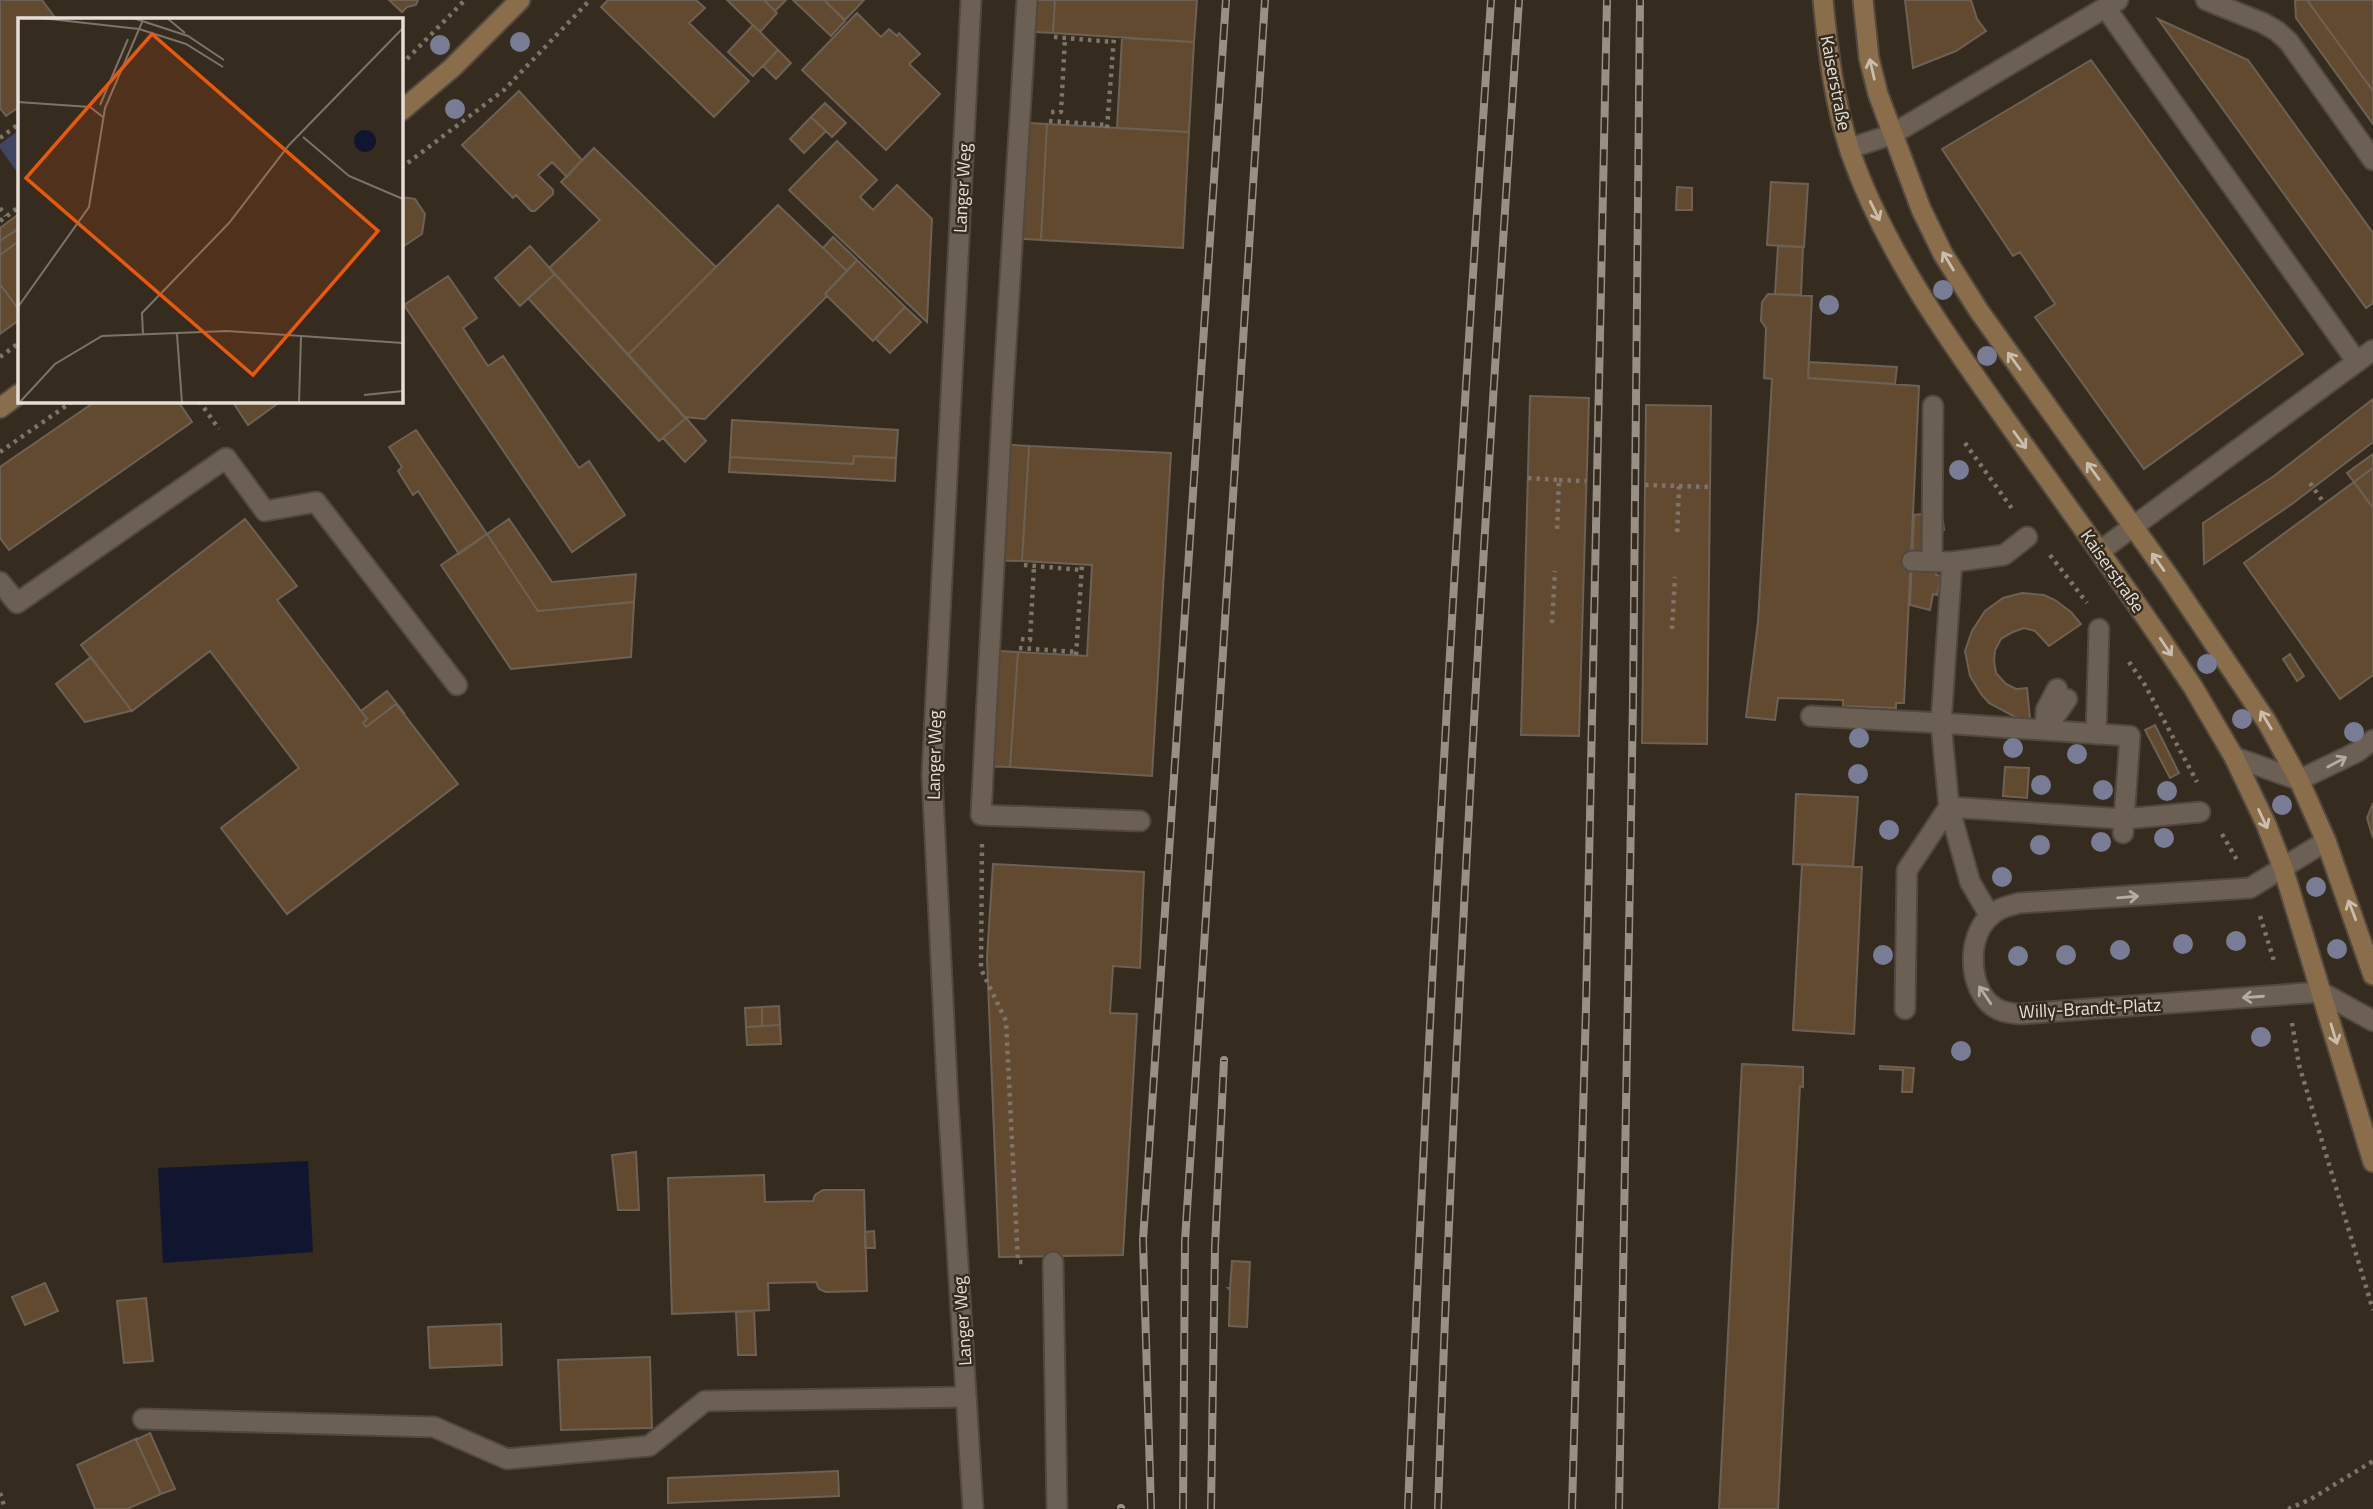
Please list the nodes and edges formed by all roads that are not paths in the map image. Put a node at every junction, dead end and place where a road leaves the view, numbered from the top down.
1 (520, 0) edge
2 (971, 0) edge
3 (1027, 0) edge
4 (1823, 0) edge
5 (1863, 0) edge
6 (2206, 0) edge
7 (2111, 4) edge
8 (402, 110) edge
9 (1891, 135) junction
10 (1850, 148) junction
11 (2373, 160) edge
12 (2365, 356) edge
13 (18, 395) edge
14 (1933, 406) dead end
15 (0, 408) edge
16 (2133, 526) junction
17 (2027, 537) dead end
18 (2100, 551) junction
19 (1912, 561) dead end
20 (1942, 562) junction
21 (0, 582) edge
22 (2099, 629) dead end
23 (457, 685) dead end
24 (2062, 694) dead end
25 (1811, 716) dead end
26 (1941, 723) junction
27 (2045, 730) junction
28 (2096, 734) junction
29 (2373, 740) edge
30 (2234, 757) junction
31 (2299, 780) junction
32 (1949, 807) junction
33 (2200, 812) dead end
34 (1140, 821) dead end
35 (2124, 826) junction
36 (2326, 841) junction
37 (2283, 868) junction
38 (1990, 916) junction
39 (2373, 975) edge
40 (2321, 992) junction
41 (1905, 1009) dead end
42 (2373, 1021) edge
43 (2373, 1162) edge
44 (1053, 1262) road end
45 (966, 1397) junction
46 (143, 1419) dead end
47 (973, 1509) edge
48 (1057, 1509) edge

1 - 8 main road
2 - 45 street, Langer Weg
3 - 34 street
4 - 10 main road, Kaiserstraße
9 -> 5 main road
6 - 11 street
7 - 9 street
7 - 12 street
9 - 10 street
16 -> 9 main road
10 -> 18 main road, Kaiserstraße
12 - 16 street
13 - 15 main road
14 - 20 street
16 - 18 street
31 -> 16 main road
17 - 20 street
18 -> 30 main road, Kaiserstraße
19 - 20 street
20 - 26 street
21 - 23 street
22 - 28 street
24 - 27 street
25 - 26 street
26 - 27 street
26 - 32 street
27 - 28 street
28 - 35 street
31 -> 29 street
30 - 31 street
30 -> 37 main road, Kaiserstraße
31 - 36 main road
32 - 35 street
32 - 38 street
32 - 41 street
33 - 35 street
36 - 37 street
39 -> 36 main road
38 -> 37 street
37 - 40 main road, Kaiserstraße
40 -> 38 street, Willy-Brandt-Platz
40 - 42 street
40 -> 43 main road, Kaiserstraße
44 - 48 street
45 - 46 street
45 - 47 street, Langer Weg

